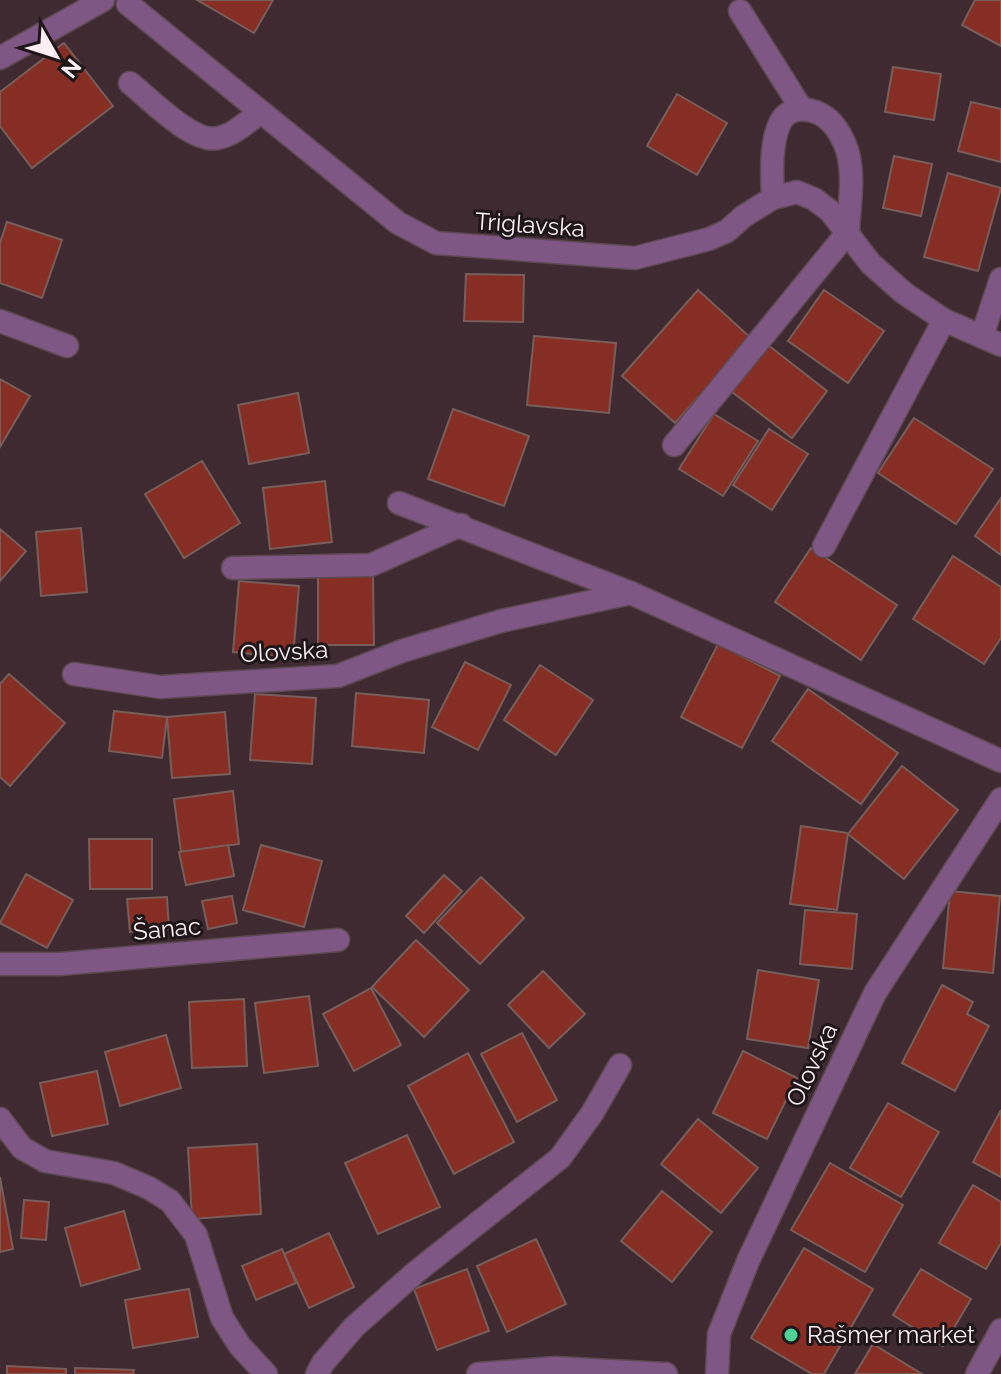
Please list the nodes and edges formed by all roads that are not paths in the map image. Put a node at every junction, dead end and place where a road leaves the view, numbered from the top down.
1 (103, 0) edge
2 (124, 1) edge
3 (740, 11) dead end
4 (0, 58) edge
5 (130, 83) dead end
6 (801, 108) junction
7 (261, 112) junction
8 (773, 198) junction
9 (848, 232) junction
10 (1001, 279) edge
11 (944, 320) junction
12 (0, 321) edge
13 (992, 341) edge
14 (67, 346) dead end
15 (674, 445) dead end
16 (399, 503) dead end
17 (461, 525) junction
18 (824, 546) dead end
19 (233, 568) dead end
20 (631, 593) junction
21 (74, 674) dead end
22 (1001, 761) edge
23 (1001, 799) edge
24 (338, 940) dead end
25 (0, 964) edge
26 (620, 1065) dead end
27 (0, 1119) edge
28 (1001, 1330) edge
29 (266, 1374) edge
30 (317, 1374) edge
31 (478, 1374) edge
32 (666, 1374) edge
33 (717, 1374) edge
34 (977, 1374) edge

1 - 4 street
2 - 7 street, Triglavska
3 - 6 street
5 - 7 street
6 - 8 street
6 - 9 street
7 - 8 street, Triglavska
8 - 9 street
9 - 11 street
9 - 15 street
10 - 13 street
11 - 13 street
11 - 18 street
12 - 14 street
16 - 17 street
17 - 19 street
17 - 20 street
20 - 21 street, Olovska
20 - 22 street
23 - 33 street, Olovska
24 - 25 street, Šanac
26 - 30 street
27 - 29 street
28 - 34 street
31 - 32 street

